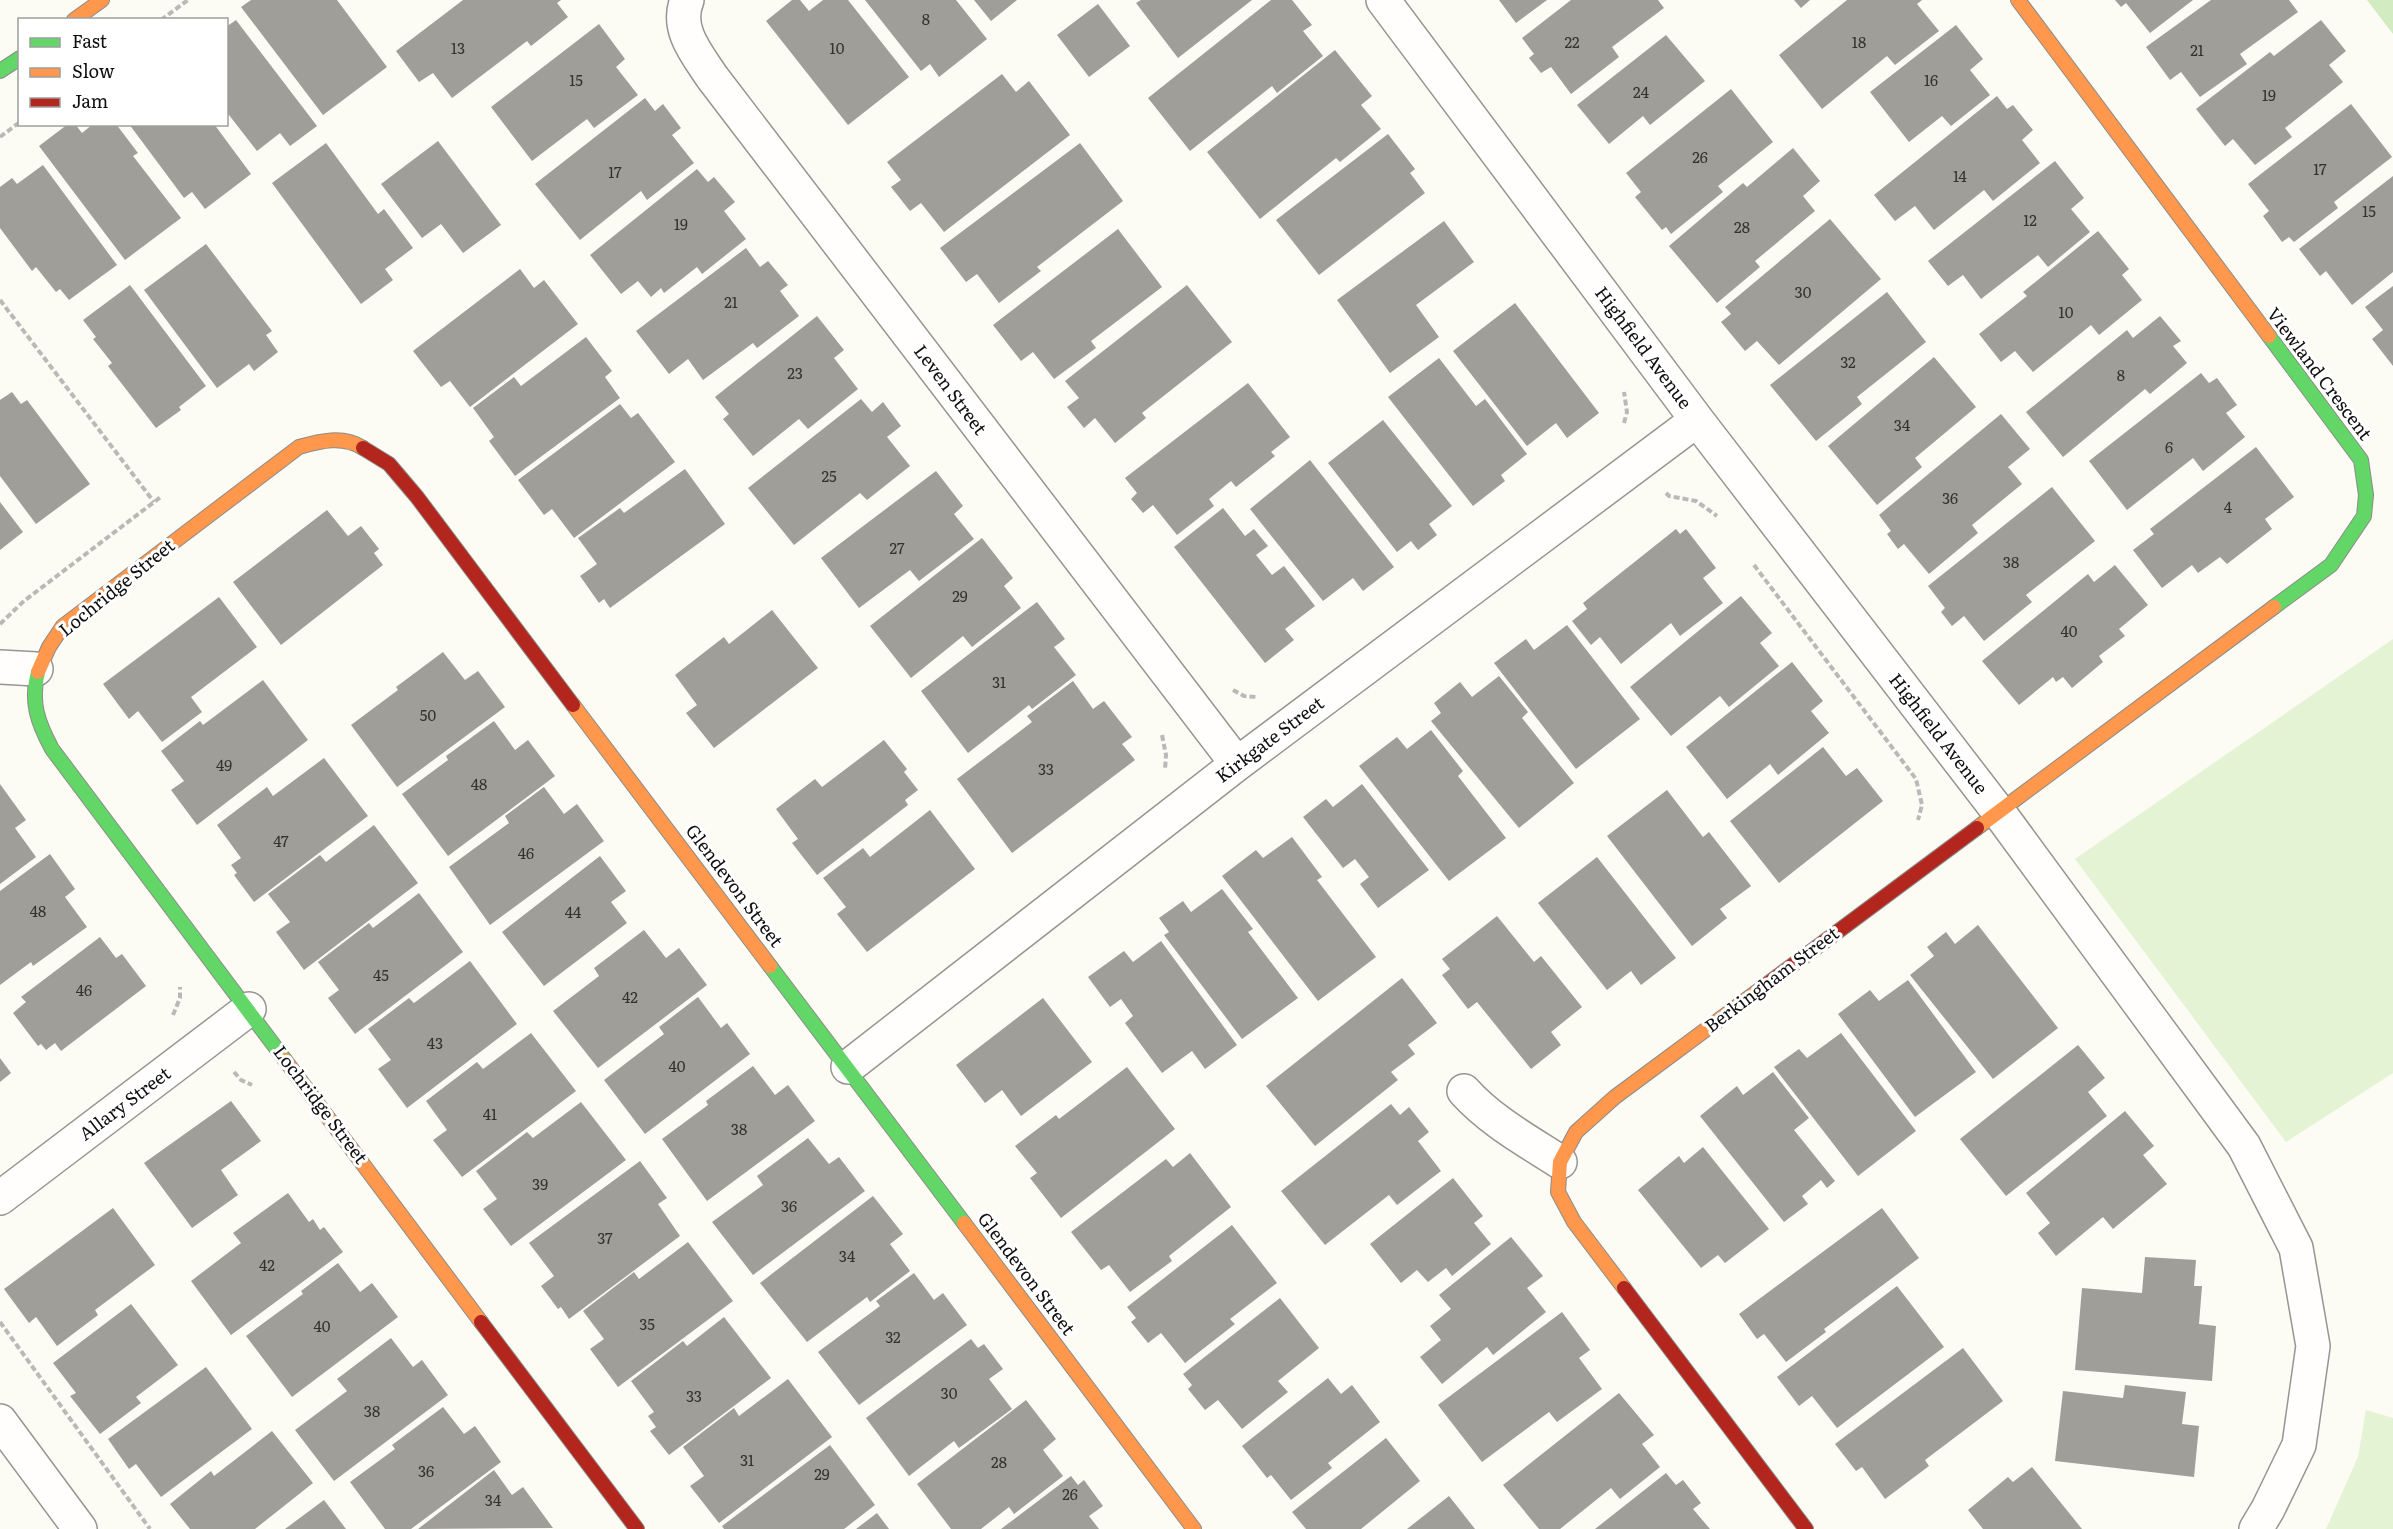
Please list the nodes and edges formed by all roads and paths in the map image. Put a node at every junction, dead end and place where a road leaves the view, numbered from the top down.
1 (102, 0) edge
2 (188, 0) edge
3 (1383, 0) edge
4 (2018, 0) edge
5 (681, 2) edge
6 (77, 18) edge
7 (164, 18) edge
8 (18, 59) edge
9 (0, 71) edge
10 (18, 124) edge
11 (0, 137) edge
12 (0, 300) edge
13 (1697, 420) junction
14 (1663, 488) dead end
15 (154, 502) dead end
16 (1724, 525) dead end
17 (180, 537) joint
18 (1752, 562) dead end
19 (0, 667) edge
20 (36, 669) junction
21 (1237, 764) junction
22 (1998, 811) junction
23 (1914, 826) dead end
24 (179, 978) dead end
25 (180, 998) junction
26 (186, 1006) dead end
27 (249, 1009) junction
28 (173, 1016) dead end
29 (848, 1067) junction
30 (1464, 1090) dead end
31 (1560, 1162) junction
32 (0, 1198) edge
33 (0, 1322) edge
34 (0, 1421) edge
35 (80, 1529) edge
36 (150, 1529) edge
37 (637, 1529) edge
38 (1194, 1529) edge
39 (1806, 1529) edge
40 (2256, 1529) edge

1 - 6 street
2 - 7 path
3 - 13 street, Highfield Avenue
4 - 22 street, Viewland Crescent
5 - 21 street, Leven Street
8 - 9 street
10 - 11 path
12 - 15 path
13 - 21 street, Kirkgate Street
13 - 22 street, Highfield Avenue
14 - 16 path
17 - 20 street, Lochridge Street
17 - 29 street, Glendevon Street
18 - 23 path
19 - 20 street
20 - 27 street, Lochridge Street
21 - 29 street, Kirkgate Street
22 - 31 street, Berkingham Street
22 - 40 street, Highfield Avenue
24 - 25 path
25 - 26 path
25 - 28 path
27 - 32 street, Allary Street
27 - 37 street, Lochridge Street
29 - 38 street, Glendevon Street
30 - 31 street
31 - 39 street, Berkingham Street
33 - 36 path
34 - 35 street

